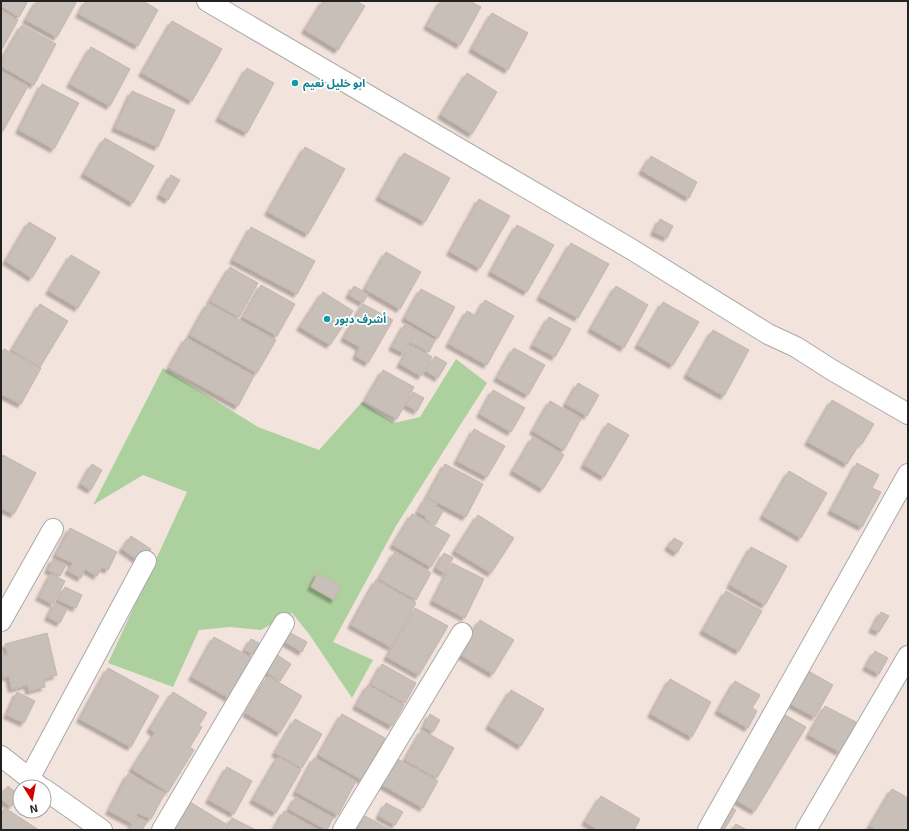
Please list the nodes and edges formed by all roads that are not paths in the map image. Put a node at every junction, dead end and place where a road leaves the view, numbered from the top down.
1 (207, 1) edge
2 (908, 414) edge
3 (908, 474) edge
4 (53, 529) dead end
5 (146, 561) dead end
6 (1, 621) edge
7 (284, 623) dead end
8 (462, 632) dead end
9 (908, 656) edge
10 (1, 756) edge
11 (30, 779) edge
12 (41, 779) edge
13 (52, 795) edge
14 (98, 829) edge
15 (162, 830) edge
16 (343, 830) edge
17 (708, 830) edge
18 (806, 830) edge

1 - 2 street
3 - 17 street
4 - 6 street
5 - 12 street
7 - 15 street
8 - 16 street
9 - 18 street
10 - 11 street
13 - 14 street

